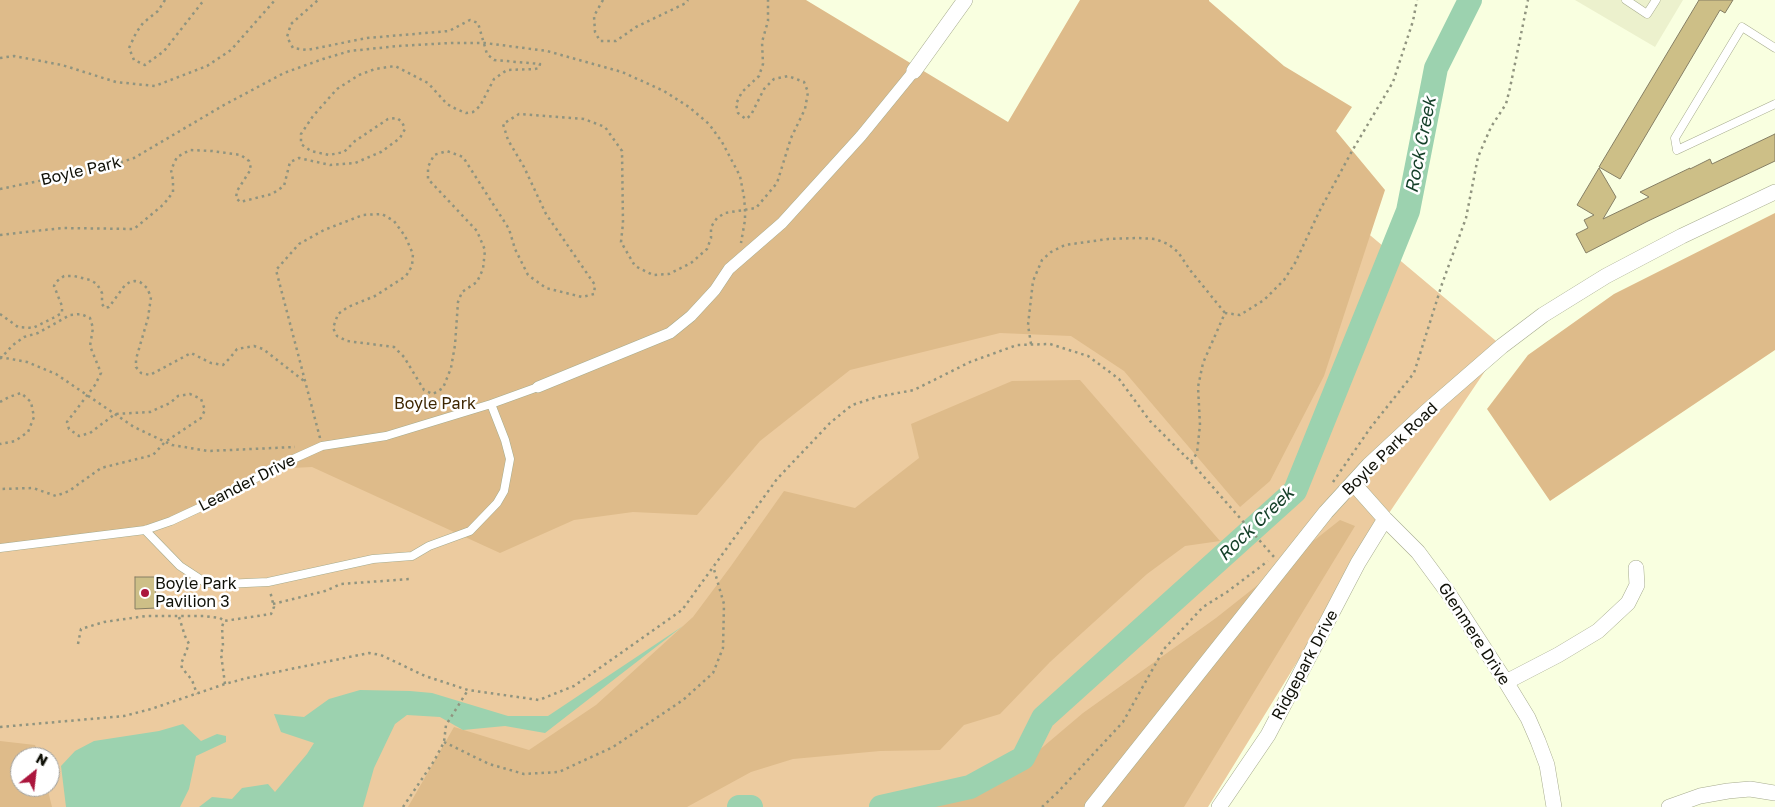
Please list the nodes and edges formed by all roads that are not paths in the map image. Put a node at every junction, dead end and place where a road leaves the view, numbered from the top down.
1 (965, 0) edge
2 (1626, 0) edge
3 (1656, 0) edge
4 (1775, 48) edge
5 (914, 71) joint
6 (1775, 104) edge
7 (1775, 192) edge
8 (538, 387) joint
9 (491, 404) junction
10 (1353, 483) junction
11 (1385, 519) junction
12 (145, 530) junction
13 (0, 548) edge
14 (1636, 568) dead end
15 (1506, 682) junction
16 (1775, 793) edge
17 (1092, 807) edge
18 (1220, 807) edge
19 (1554, 807) edge
20 (1670, 807) edge

1 - 5 street
2 - 3 lane
4 - 6 lane
5 - 8 street
7 - 10 street, Boyle Park Road
8 - 9 lane
9 - 12 lane, Leander Drive
9 - 12 lane
10 - 11 street, Glenmere Drive
10 - 17 street, Boyle Park Road
11 - 15 street, Glenmere Drive
11 - 18 street, Ridgepark Drive
12 - 13 lane, Leander Drive
14 - 15 street
15 - 19 street, Glenmere Drive
16 - 20 street

